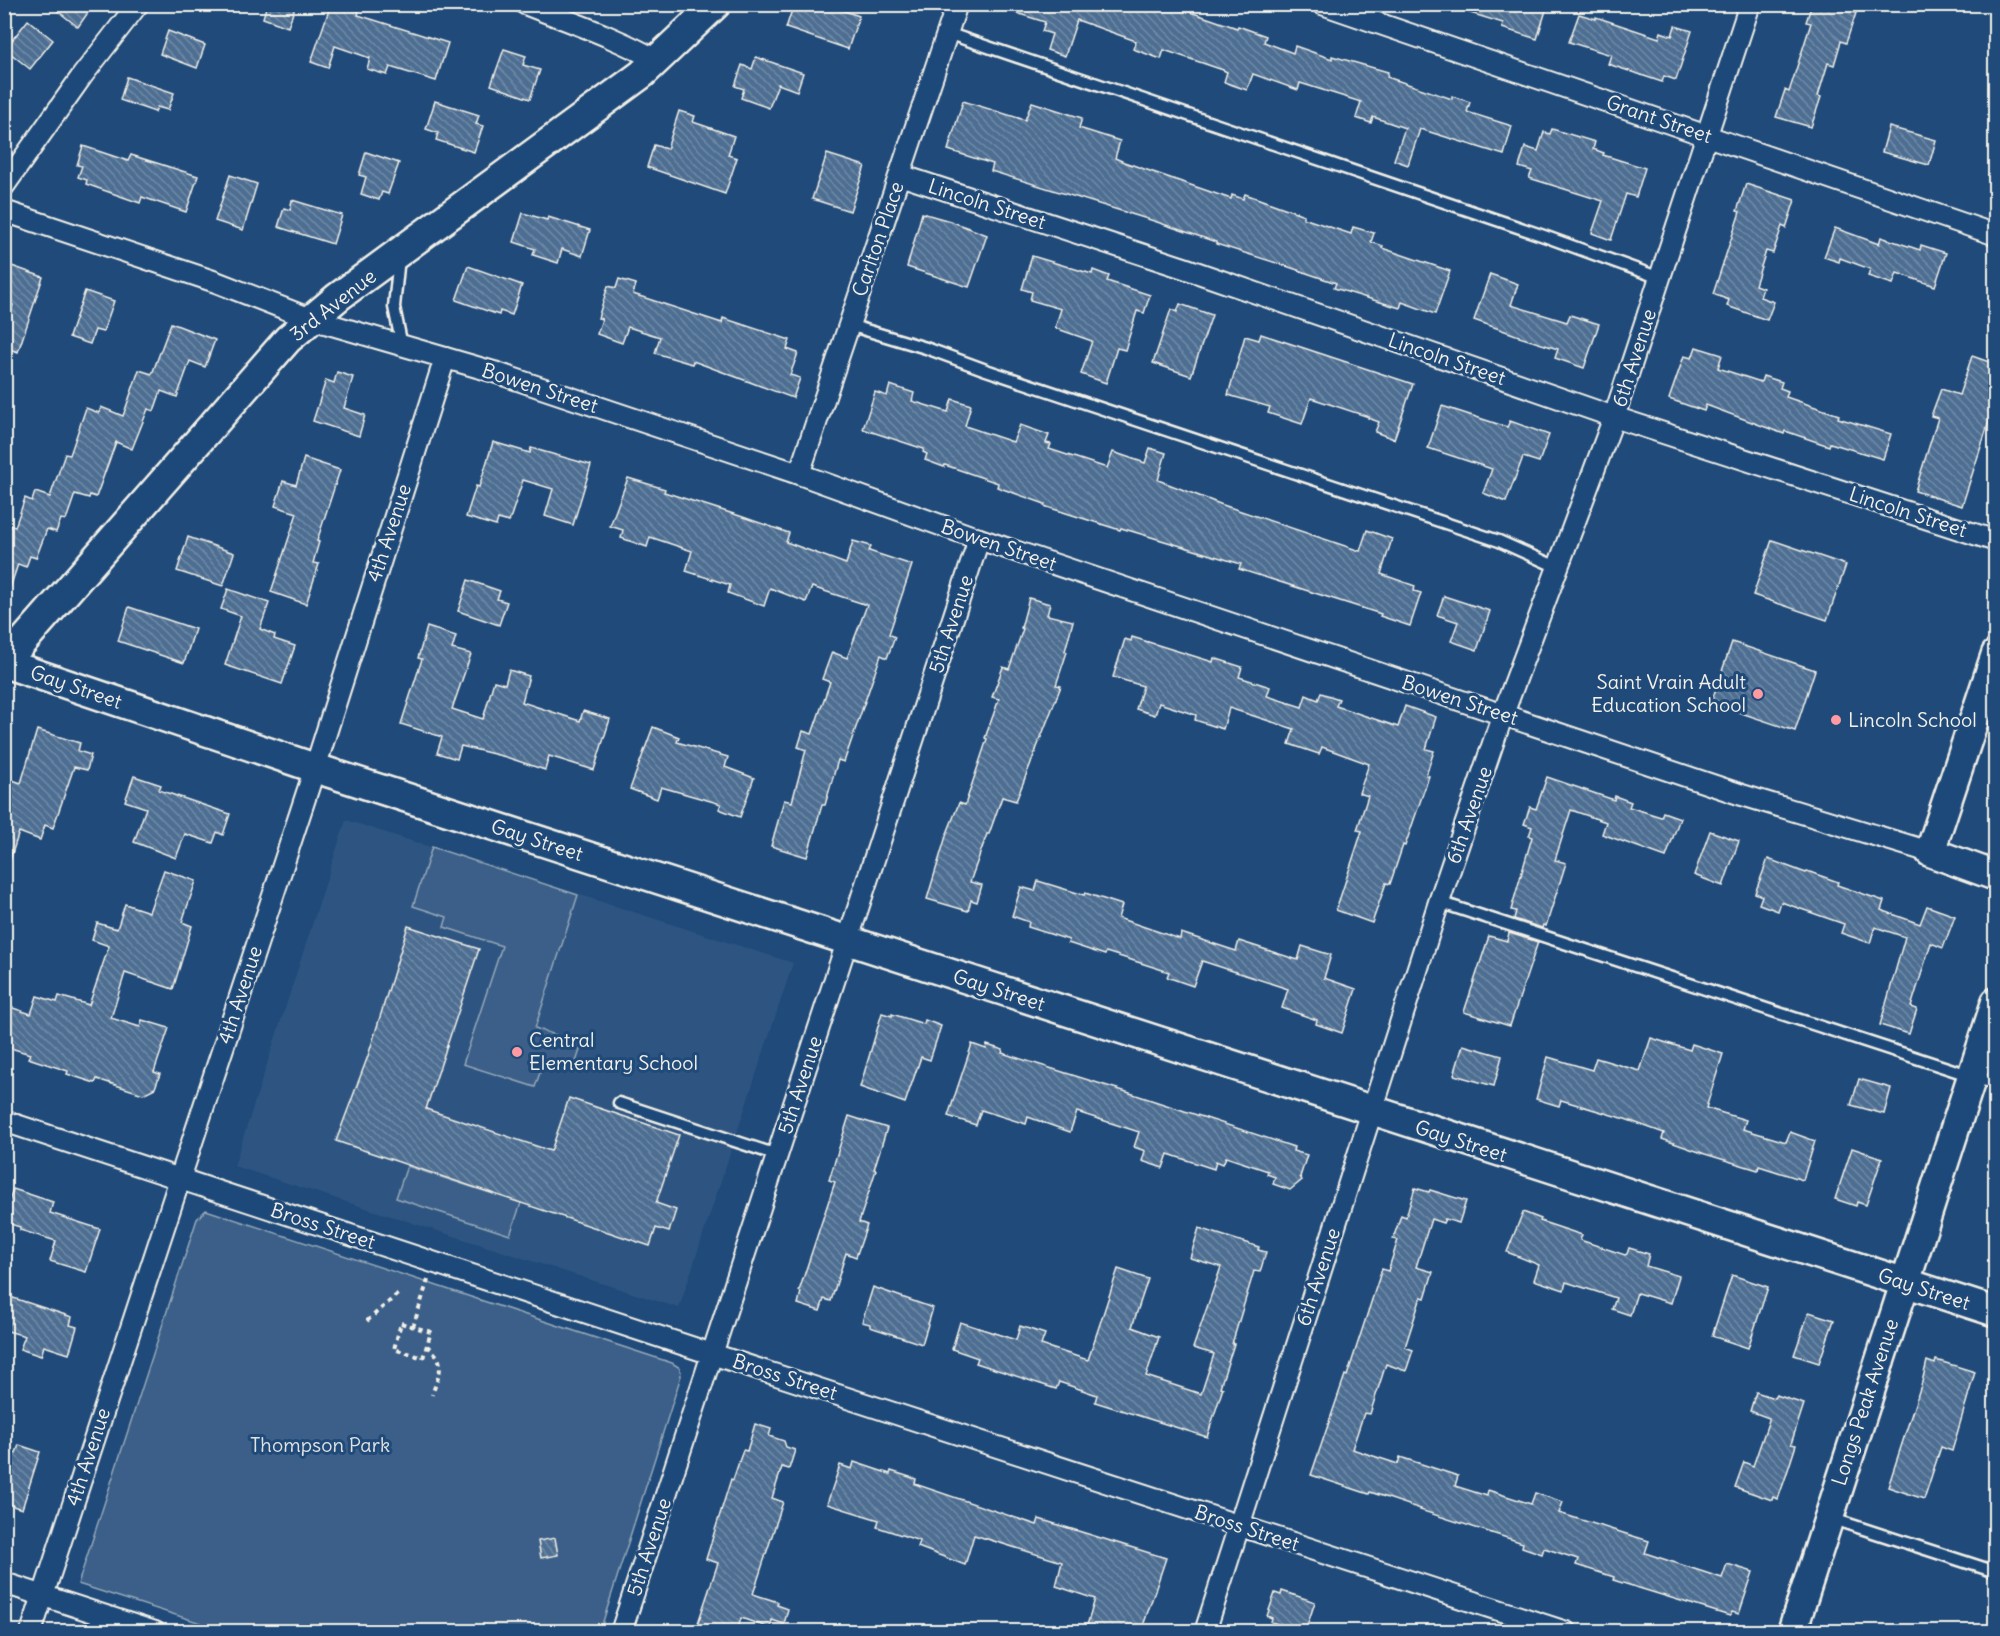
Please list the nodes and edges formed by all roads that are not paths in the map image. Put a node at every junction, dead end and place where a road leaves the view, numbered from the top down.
1 (138, 4) edge
2 (525, 4) edge
3 (716, 4) edge
4 (957, 4) edge
5 (1322, 4) edge
6 (1750, 4) edge
7 (947, 33) junction
8 (658, 61) junction
9 (1707, 136) junction
10 (900, 175) junction
11 (4, 186) edge
12 (4, 211) edge
13 (1995, 235) edge
14 (399, 254) junction
15 (1660, 279) junction
16 (311, 320) junction
17 (849, 324) junction
18 (402, 346) junction
19 (445, 358) junction
20 (1614, 417) junction
21 (800, 474) junction
22 (979, 539) junction
23 (1995, 541) edge
24 (1559, 568) junction
25 (1995, 654) edge
26 (5, 663) edge
27 (1503, 714) junction
28 (315, 768) junction
29 (1930, 852) junction
30 (1995, 876) edge
31 (1439, 902) junction
32 (847, 940) junction
33 (1995, 1002) edge
34 (1983, 1080) edge
35 (619, 1103) dead end
36 (1371, 1112) junction
37 (4, 1121) edge
38 (777, 1155) junction
39 (180, 1178) junction
40 (1904, 1283) junction
41 (1995, 1312) edge
42 (712, 1354) junction
43 (1828, 1518) junction
44 (1239, 1526) junction
45 (1995, 1572) edge
46 (4, 1583) edge
47 (43, 1596) junction
48 (31, 1632) edge
49 (154, 1632) edge
50 (621, 1632) edge
51 (1205, 1632) edge
52 (1566, 1632) edge
53 (1792, 1632) edge

1 - 11 street
2 - 8 street
3 - 8 street, 3rd Avenue
4 - 7 street, Carlton Place
5 - 9 street, Grant Street
6 - 9 street, 6th Avenue
7 - 10 street, Carlton Place
7 - 15 lane
8 - 14 street, 3rd Avenue
9 - 13 street, Grant Street
9 - 15 street, 6th Avenue
10 - 17 street, Carlton Place
10 - 20 street, Lincoln Street
12 - 16 street, Bowen Street
14 - 16 street, 3rd Avenue
14 - 18 lane
15 - 20 street, 6th Avenue
16 - 18 street, Bowen Street
16 - 26 street, 3rd Avenue
17 - 21 street, Carlton Place
17 - 24 lane
18 - 19 street, Bowen Street
19 - 21 street, Bowen Street
19 - 28 street, 4th Avenue
20 - 23 street, Lincoln Street
20 - 24 street, 6th Avenue
21 - 22 street, Bowen Street
22 - 27 street, Bowen Street
22 - 32 street, 5th Avenue
24 - 27 street, 6th Avenue
25 - 29 street
26 - 28 street, Gay Street
27 - 29 street, Bowen Street
27 - 31 street, 6th Avenue
28 - 32 street, Gay Street
28 - 39 street, 4th Avenue
29 - 30 street, Bowen Street
31 - 34 lane
31 - 36 street, 6th Avenue
32 - 36 street, Gay Street
32 - 38 street, 5th Avenue
33 - 34 street, Longs Peak Avenue
34 - 40 street, Longs Peak Avenue
35 - 38 lane
36 - 40 street, Gay Street
36 - 44 street, 6th Avenue
37 - 39 street, Bross Street
38 - 42 street, 5th Avenue
39 - 42 street, Bross Street
39 - 47 street, 4th Avenue
40 - 41 street, Gay Street
40 - 43 street, Longs Peak Avenue
42 - 44 street, Bross Street
42 - 50 street, 5th Avenue
43 - 45 lane
43 - 53 street, Longs Peak Avenue
44 - 51 street, 6th Avenue
44 - 52 street, Bross Street
46 - 47 street
47 - 48 street, 4th Avenue
47 - 49 street

